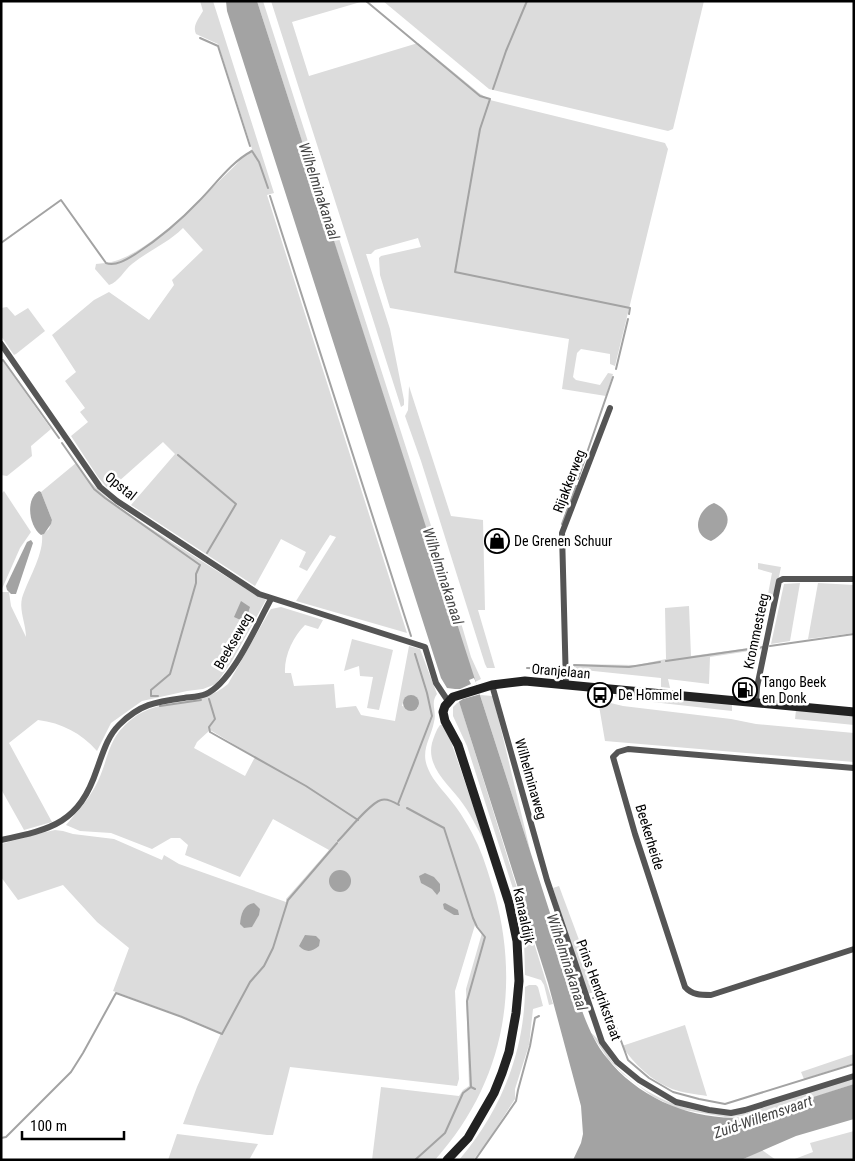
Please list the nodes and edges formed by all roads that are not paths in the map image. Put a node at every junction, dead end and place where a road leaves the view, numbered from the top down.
1 (1, 344) edge
2 (610, 408) dead end
3 (854, 579) edge
4 (272, 599) junction
5 (492, 685) junction
6 (566, 685) junction
7 (450, 699) junction
8 (756, 702) junction
9 (854, 712) edge
10 (854, 768) edge
11 (1, 840) edge
12 (547, 880) joint
13 (854, 949) edge
14 (854, 1076) edge
15 (447, 1160) edge

1 - 4 street, Opstal
2 - 6 street, Rijakkerweg
3 - 8 street, Krommesteeg
4 - 7 street
4 - 11 street, Beekseweg
5 - 6 main road, Oranjelaan
5 - 7 main road, Oranjelaan
5 - 12 street, Wilhelminaweg
6 - 8 main road, Oranjelaan
7 - 15 main road, Kanaaldijk
8 - 9 main road, Oranjelaan
10 - 13 street, Beekerheide
12 - 14 street, Prins Hendrikstraat

